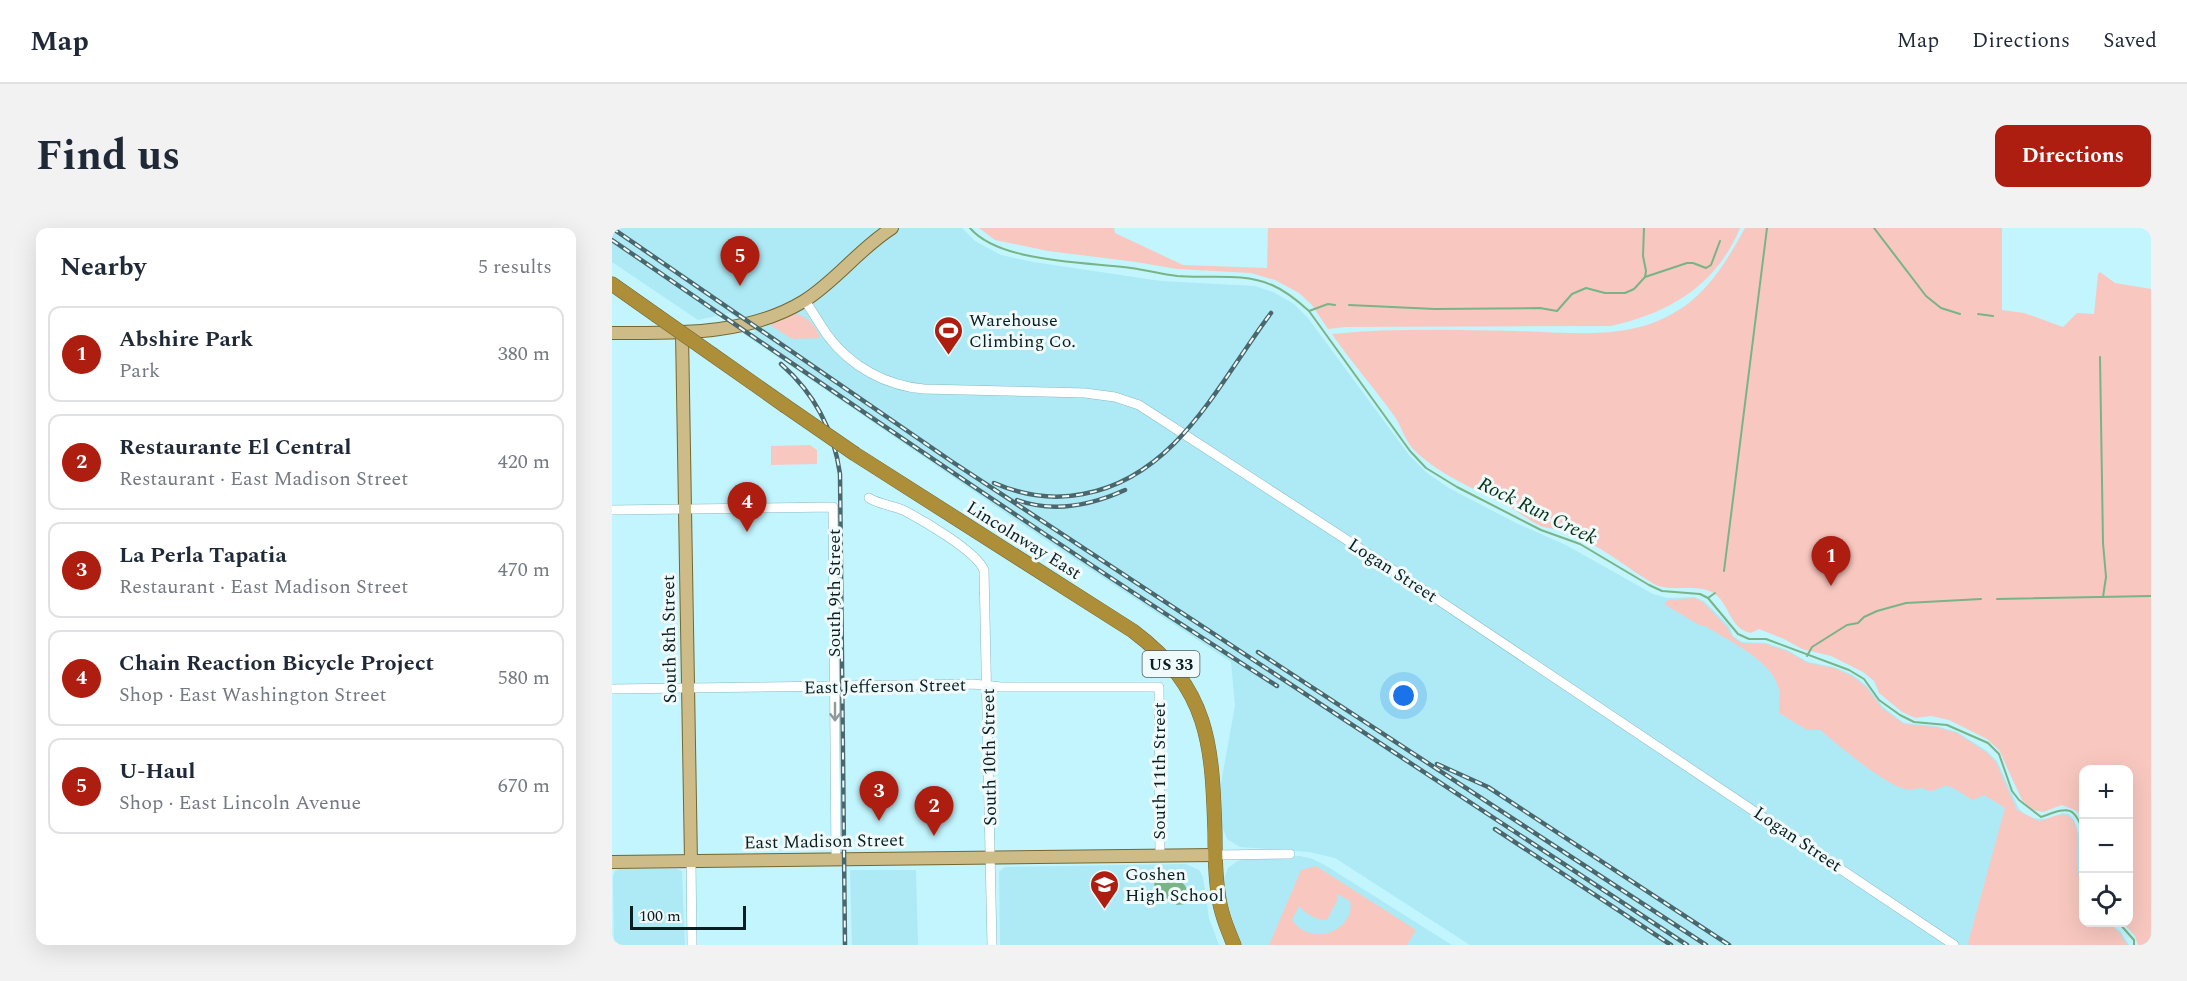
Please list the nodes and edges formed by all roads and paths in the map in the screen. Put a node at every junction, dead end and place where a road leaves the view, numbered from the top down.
1 (892, 228) edge
2 (616, 287) edge
3 (805, 301) junction
4 (612, 333) edge
5 (682, 333) junction
6 (869, 498) dead end
7 (684, 509) junction
8 (612, 510) edge
9 (835, 686) junction
10 (987, 686) junction
11 (1159, 687) joint
12 (688, 688) junction
13 (612, 689) edge
14 (1290, 854) dead end
15 (1160, 855) junction
16 (1215, 855) junction
17 (990, 857) junction
18 (836, 859) junction
19 (691, 861) junction
20 (612, 862) edge
21 (692, 945) edge
22 (992, 945) edge
23 (1234, 945) edge
24 (1954, 945) edge

1 - 3 main road
2 - 16 highway, Lincolnway East / US 33, bridge
3 - 5 main road
3 - 24 street, Logan Street
4 - 5 main road
5 - 7 main road, South 8th Street
6 - 10 street, South 10th Street
7 - 8 street
7 - 9 street, South 9th Street
7 - 12 main road, South 8th Street
9 - 10 street, East Jefferson Street
9 - 12 street, East Jefferson Street
9 -> 18 street, South 9th Street
10 - 11 street, East Jefferson Street
10 - 17 street, South 10th Street
11 - 15 street, South 11th Street
12 - 13 street, East Jefferson Street
12 - 19 main road, South 8th Street
14 - 16 street
15 - 16 main road, East Madison Street
15 - 17 main road, East Madison Street
16 - 23 highway, Lincolnway East / US 33
17 - 18 main road, East Madison Street
17 - 22 street, South 10th Street
18 - 19 main road, East Madison Street
19 - 20 main road, East Madison Street
19 - 21 street, South 8th Street

